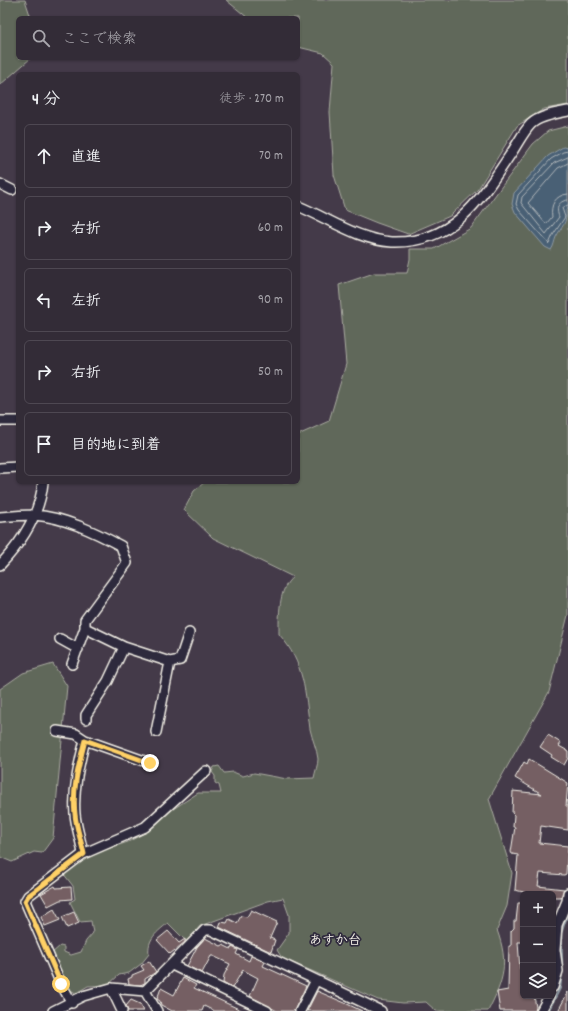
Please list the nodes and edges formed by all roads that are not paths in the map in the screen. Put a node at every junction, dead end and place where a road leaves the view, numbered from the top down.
1 (568, 111) edge
2 (0, 184) edge
3 (12, 190) dead end
4 (300, 207) edge
5 (0, 421) edge
6 (16, 421) edge
7 (16, 467) edge
8 (0, 468) edge
9 (42, 484) edge
10 (35, 515) junction
11 (0, 516) edge
12 (1, 564) edge
13 (85, 628) junction
14 (189, 633) dead end
15 (60, 639) dead end
16 (124, 647) junction
17 (78, 649) junction
18 (170, 662) junction
19 (72, 664) dead end
20 (86, 719) dead end
21 (57, 732) dead end
22 (156, 732) dead end
23 (85, 740) junction
24 (150, 763) dead end
25 (206, 771) dead end
26 (84, 854) junction
27 (568, 893) edge
28 (172, 965) junction
29 (556, 977) edge
30 (316, 980) junction
31 (111, 988) junction
32 (145, 991) junction
33 (547, 999) edge
34 (72, 1002) junction
35 (53, 1011) edge
36 (122, 1011) edge
37 (157, 1011) edge
38 (268, 1011) edge
39 (300, 1011) edge
40 (381, 1011) edge
41 (541, 1011) edge

1 - 4 street
2 - 3 street
5 - 6 street
7 - 8 street
9 - 10 street
10 - 11 street
10 - 12 street
10 - 13 street
13 - 16 street
13 - 17 street
14 - 18 street
15 - 17 street
16 - 18 street
16 - 20 street
17 - 19 street
18 - 22 street
21 - 23 street
23 - 24 street
23 - 26 street
25 - 26 street
26 - 34 street
27 - 29 street
28 - 30 street
28 - 32 street
28 - 38 street
30 - 39 street
30 - 40 street
31 - 32 street
31 - 34 street
31 - 36 street
32 - 37 street
33 - 41 street
34 - 35 street

